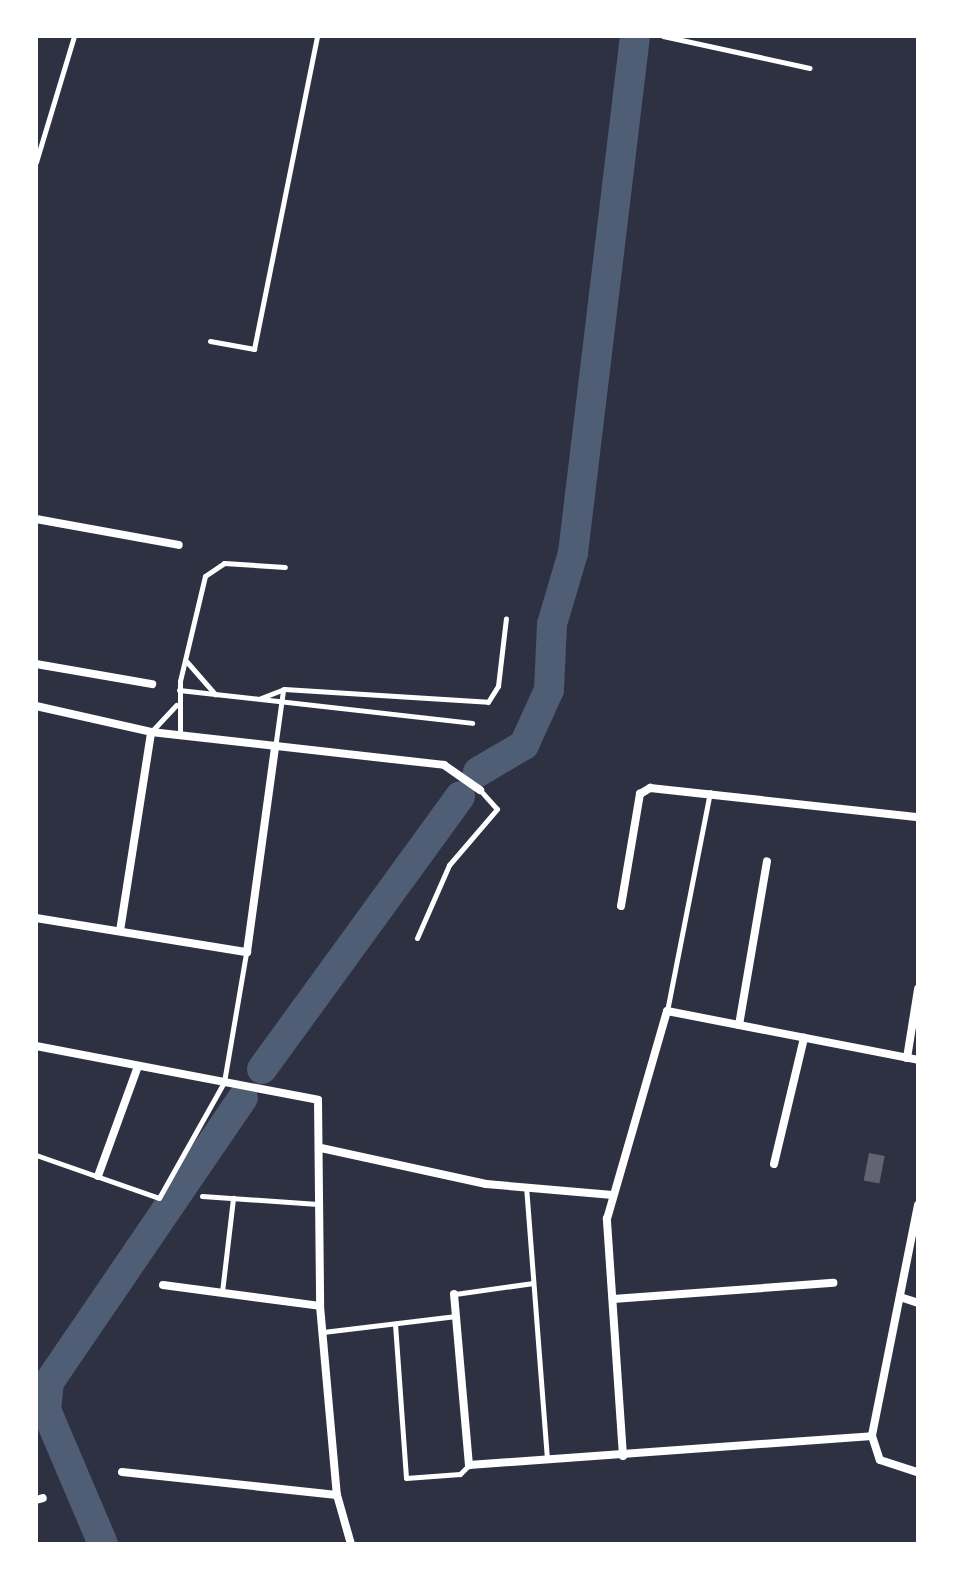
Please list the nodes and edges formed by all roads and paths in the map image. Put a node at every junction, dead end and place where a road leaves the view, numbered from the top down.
1 (74, 36) edge
2 (317, 36) edge
3 (663, 36) edge
4 (810, 68) dead end
5 (36, 162) edge
6 (210, 341) dead end
7 (36, 519) edge
8 (179, 545) dead end
9 (285, 567) dead end
10 (506, 618) dead end
11 (187, 662) junction
12 (36, 664) edge
13 (152, 684) dead end
14 (284, 689) junction
15 (179, 690) junction
16 (215, 694) junction
17 (261, 698) junction
18 (177, 704) junction
19 (281, 704) junction
20 (36, 706) edge
21 (472, 723) dead end
22 (151, 732) junction
23 (180, 736) junction
24 (275, 748) junction
25 (480, 790) joint
26 (710, 791) junction
27 (918, 817) edge
28 (767, 861) dead end
29 (621, 906) dead end
30 (36, 918) edge
31 (120, 931) junction
32 (417, 938) dead end
33 (247, 952) junction
34 (918, 989) edge
35 (667, 1011) junction
36 (739, 1025) junction
37 (804, 1038) junction
38 (36, 1046) edge
39 (907, 1058) junction
40 (918, 1060) edge
41 (138, 1066) junction
42 (224, 1082) junction
43 (321, 1148) junction
44 (36, 1155) edge
45 (774, 1164) dead end
46 (98, 1176) junction
47 (526, 1184) junction
48 (613, 1195) junction
49 (202, 1196) dead end
50 (233, 1198) junction
51 (318, 1204) junction
52 (918, 1205) edge
53 (533, 1283) junction
54 (833, 1283) dead end
55 (163, 1285) dead end
56 (222, 1293) junction
57 (454, 1294) joint
58 (900, 1297) junction
59 (613, 1299) junction
60 (918, 1303) edge
61 (320, 1306) junction
62 (456, 1316) junction
63 (395, 1324) junction
64 (323, 1332) junction
65 (872, 1436) junction
66 (623, 1456) junction
67 (547, 1460) junction
68 (469, 1465) junction
69 (122, 1472) dead end
70 (918, 1472) edge
71 (337, 1495) junction
72 (351, 1544) edge

1 - 5 lane
2 - 6 lane
3 - 4 lane
7 - 8 street
9 - 11 lane
10 - 14 lane
11 - 15 lane
11 - 16 lane
12 - 13 street
14 - 17 lane
14 - 19 lane
15 - 16 lane
15 - 18 lane
16 - 17 lane
17 - 19 lane
18 - 22 lane
18 - 23 lane
19 - 21 lane
19 - 24 lane
20 - 22 street
22 - 23 street
22 - 31 street
23 - 24 street
24 - 25 street
24 - 33 street
25 - 32 lane
26 - 27 street
26 - 29 street
26 - 35 lane
28 - 36 street
30 - 31 street
31 - 33 street
33 - 42 lane
34 - 39 street
35 - 36 street
35 - 48 street
36 - 37 street
37 - 39 street
37 - 45 street
38 - 41 street
39 - 40 street
41 - 42 street
41 - 46 street
42 - 43 street
42 - 46 lane
43 - 47 street
43 - 51 street
44 - 46 lane
47 - 48 street
47 - 53 lane
48 - 59 street
49 - 50 lane
50 - 51 lane
50 - 56 lane
51 - 61 street
52 - 58 street
53 - 57 lane
53 - 67 lane
54 - 59 street
55 - 56 street
56 - 61 street
57 - 62 street
58 - 60 street
58 - 65 street
59 - 66 street
61 - 64 street
62 - 63 lane
62 - 68 street
63 - 64 lane
63 - 68 lane
64 - 71 street
65 - 66 street
65 - 70 street
66 - 67 street
67 - 68 street
69 - 71 street
71 - 72 street

